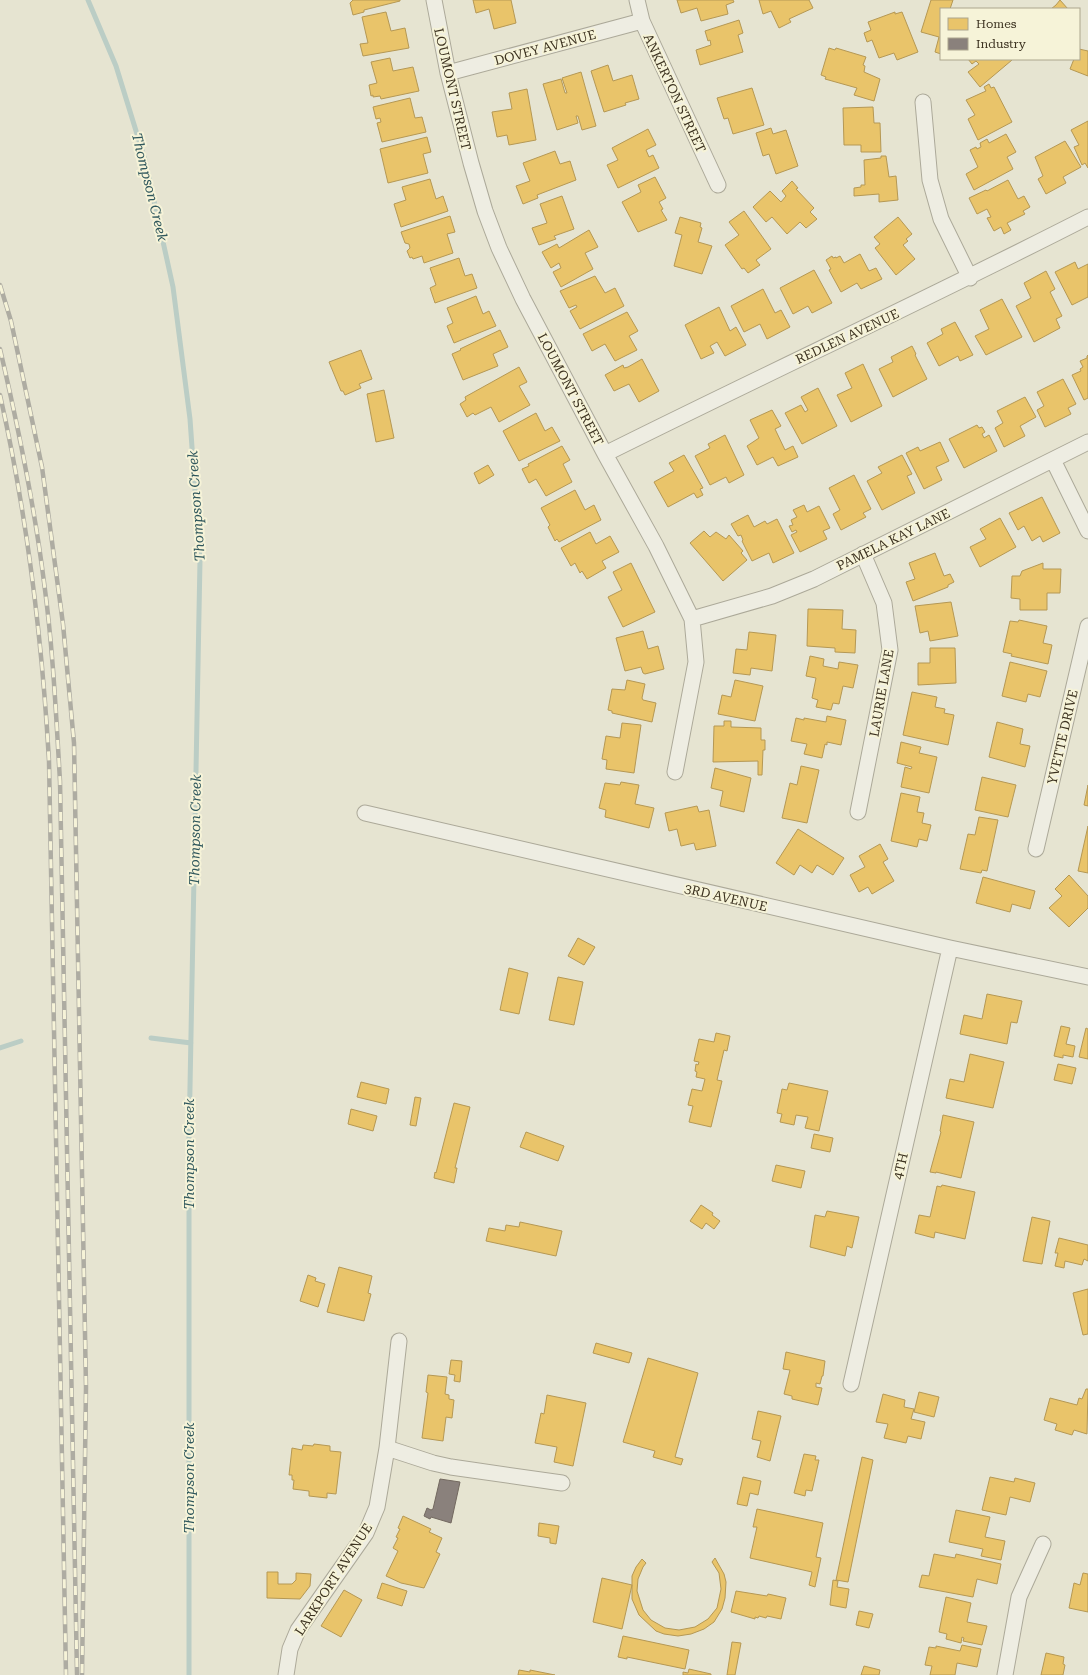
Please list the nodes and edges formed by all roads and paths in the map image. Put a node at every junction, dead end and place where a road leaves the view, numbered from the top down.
1 (434, 0) edge
2 (638, 0) edge
3 (642, 22) junction
4 (448, 73) junction
5 (923, 102) dead end
6 (718, 185) dead end
7 (1088, 217) edge
8 (970, 278) junction
9 (1088, 442) edge
10 (605, 454) junction
11 (1053, 460) junction
12 (1088, 531) edge
13 (863, 554) junction
14 (692, 618) junction
15 (1088, 626) edge
16 (674, 772) dead end
17 (858, 812) dead end
18 (365, 813) dead end
19 (1036, 849) dead end
20 (950, 948) junction
21 (1088, 977) edge
22 (399, 1341) dead end
23 (851, 1384) dead end
24 (388, 1448) junction
25 (562, 1483) dead end
26 (1043, 1544) dead end
27 (286, 1675) edge
28 (1005, 1675) edge

1 - 4 street, LOUMONT STREET
2 - 3 street, ANKERTON STREET
3 - 4 street, DOVEY AVENUE
3 - 6 street, ANKERTON STREET
4 - 10 street, LOUMONT STREET
5 - 8 street
7 - 8 street, REDLEN AVENUE
8 - 10 street, REDLEN AVENUE
9 - 11 street, PAMELA KAY LANE
10 - 14 street, LOUMONT STREET
11 - 12 street
11 - 13 street, PAMELA KAY LANE
13 - 14 street, PAMELA KAY LANE
13 - 17 street, LAURIE LANE
14 - 16 street, LOUMONT STREET
15 - 19 street, YVETTE DRIVE
18 - 20 street, 3RD AVENUE
20 - 21 street, 3RD AVENUE
20 - 23 street, 4TH
22 - 24 street, LARKPORT AVENUE
24 - 25 street
24 - 27 street, LARKPORT AVENUE
26 - 28 street

